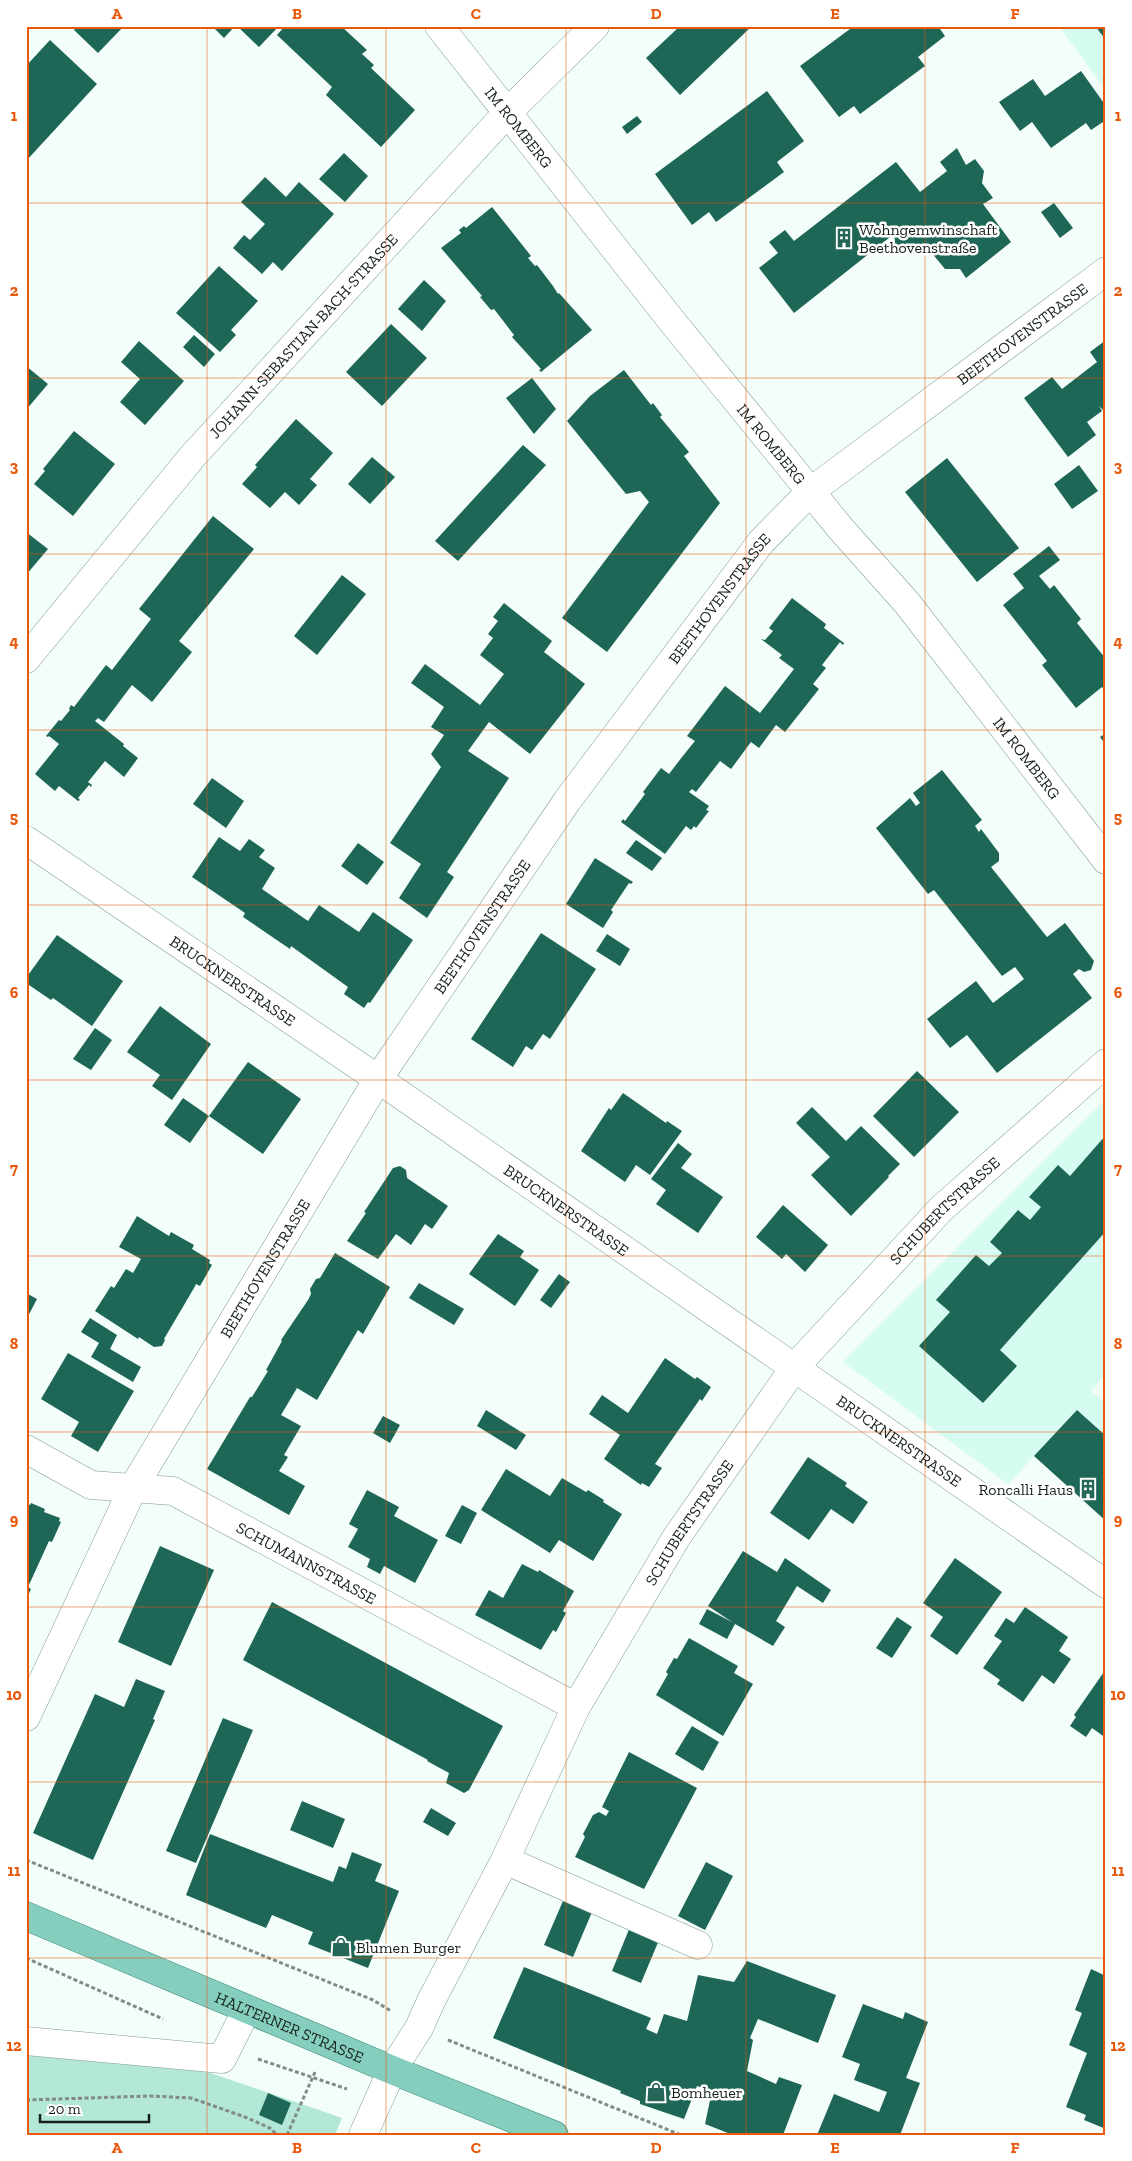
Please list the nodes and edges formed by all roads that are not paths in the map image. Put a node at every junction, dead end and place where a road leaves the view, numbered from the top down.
1 (439, 26) edge
2 (595, 26) edge
3 (507, 114) junction
4 (1106, 271) edge
5 (811, 491) junction
6 (26, 659) edge
7 (26, 840) edge
8 (1106, 860) edge
9 (1106, 1063) edge
10 (378, 1079) junction
11 (794, 1368) junction
12 (26, 1449) edge
13 (133, 1488) junction
14 (1106, 1584) edge
15 (576, 1706) junction
16 (26, 1717) edge
17 (505, 1860) junction
18 (26, 1916) edge
19 (698, 1945) dead end
20 (247, 2010) junction
21 (26, 2041) edge
22 (392, 2070) junction
23 (363, 2135) edge
24 (554, 2135) edge

1 - 3 street, IM ROMBERG
2 - 3 street, JOHANN-SEBASTIAN-BACH-STRASSE
3 - 5 street, IM ROMBERG
3 - 6 street, JOHANN-SEBASTIAN-BACH-STRASSE
4 - 5 street, BEETHOVENSTRASSE
5 - 8 street, IM ROMBERG
5 - 10 street, BEETHOVENSTRASSE
7 - 10 street, BRUCKNERSTRASSE
9 - 11 street, SCHUBERTSTRASSE
10 - 11 street, BRUCKNERSTRASSE
10 - 13 street, BEETHOVENSTRASSE
11 - 14 street, BRUCKNERSTRASSE
11 - 15 street, SCHUBERTSTRASSE
12 - 13 street, SCHUMANNSTRASSE
13 - 15 street, SCHUMANNSTRASSE
13 - 16 street, BEETHOVENSTRASSE
15 - 17 street, SCHUBERTSTRASSE
17 - 19 street
17 - 22 street, SCHUBERTSTRASSE
18 - 20 main road, HALTERNER STRASSE
20 - 21 street
20 - 22 main road, HALTERNER STRASSE
22 - 23 street, SCHUBERTSTRASSE
22 - 24 main road, HALTERNER STRASSE

